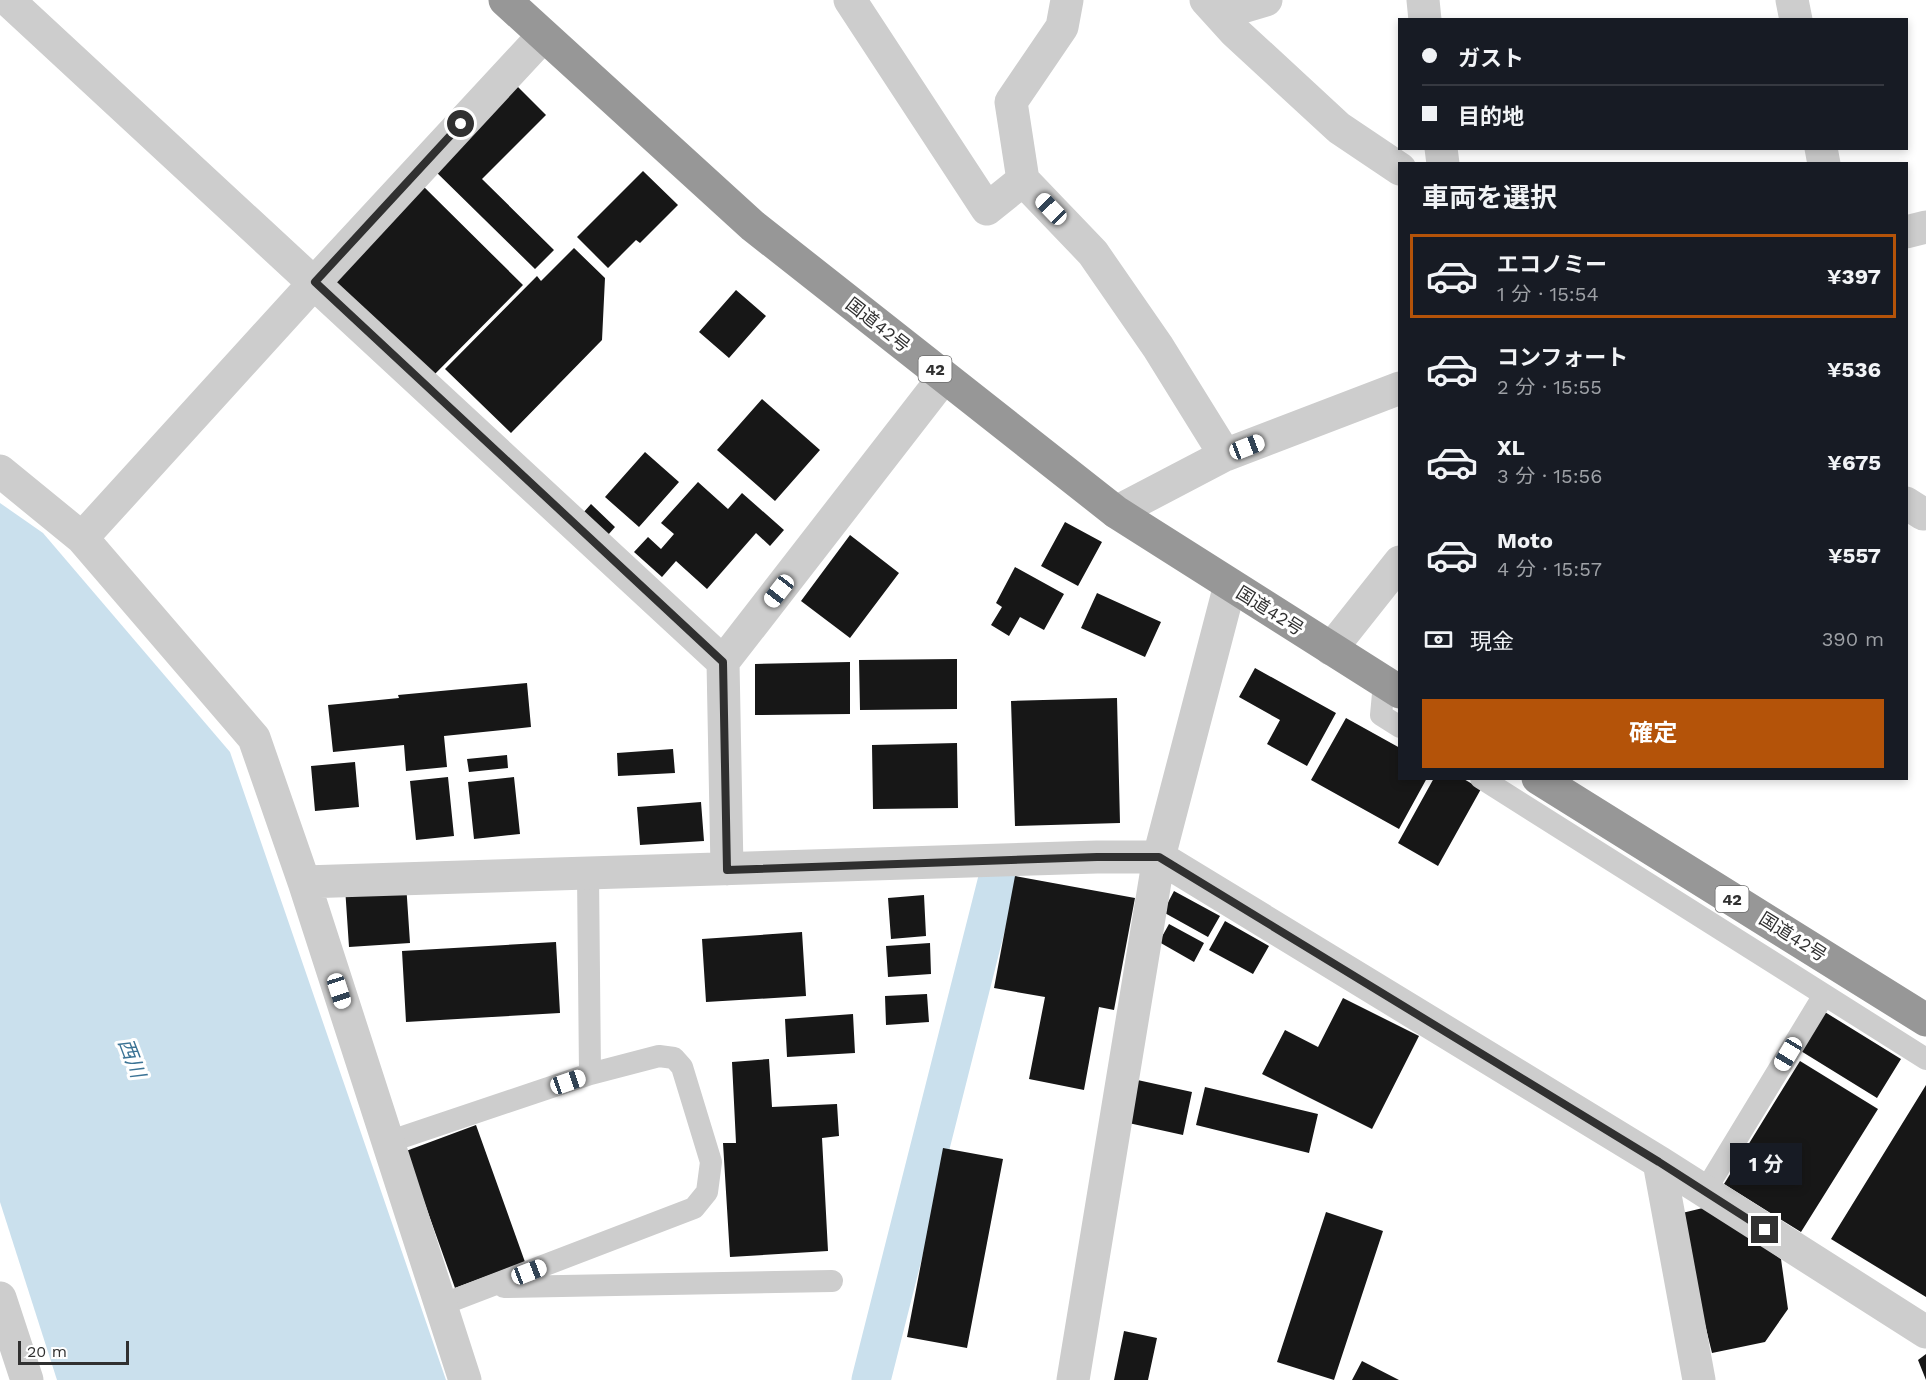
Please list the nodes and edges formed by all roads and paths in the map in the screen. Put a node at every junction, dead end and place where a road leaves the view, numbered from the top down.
1 (8, 0) edge
2 (505, 0) edge
3 (850, 0) edge
4 (1067, 0) edge
5 (1266, 0) edge
6 (1423, 0) edge
7 (1792, 0) edge
8 (1212, 7) edge
9 (1425, 18) edge
10 (1796, 18) edge
11 (543, 36) junction
12 (1398, 168) edge
13 (1023, 180) junction
14 (1926, 227) edge
15 (1908, 232) edge
16 (315, 282) junction
17 (944, 377) junction
18 (1398, 389) edge
19 (1225, 455) junction
20 (0, 471) edge
21 (1908, 504) edge
22 (1116, 512) junction
23 (1926, 513) edge
24 (82, 538) junction
25 (1398, 565) edge
26 (1230, 585) junction
27 (1331, 649) junction
28 (723, 662) junction
29 (1392, 688) edge
30 (1398, 726) edge
31 (1484, 780) edge
32 (1541, 780) edge
33 (1159, 857) junction
34 (727, 870) junction
35 (588, 874) junction
36 (304, 882) junction
37 (1824, 995) junction
38 (1926, 1020) edge
39 (1926, 1059) edge
40 (590, 1074) junction
41 (388, 1142) junction
42 (1659, 1162) junction
43 (1705, 1191) junction
44 (832, 1281) dead end
45 (488, 1287) junction
46 (0, 1299) edge
47 (441, 1305) junction
48 (1926, 1332) edge
49 (27, 1380) edge
50 (465, 1380) edge
51 (1073, 1380) edge
52 (1699, 1380) edge

1 - 16 street
2 - 11 highway, 国道42号 / 42
3 - 13 street
4 - 13 street
5 - 8 street
6 - 9 street
7 - 10 street
8 - 12 street
11 - 16 street
11 - 17 highway, 国道42号 / 42
13 - 19 street
14 - 15 street
16 - 24 street
16 - 28 street
17 - 22 highway, 国道42号 / 42
17 - 28 street
18 - 19 street
19 - 22 street
20 - 24 street
21 - 23 street
22 - 26 highway, 国道42号 / 42
24 - 36 street
25 - 27 street
26 - 27 highway, 国道42号 / 42
26 - 33 street
27 - 29 highway, 国道42号 / 42
28 - 34 street
29 - 30 lane
31 - 37 lane
32 - 38 highway, 国道42号 / 42
33 - 34 street
33 - 42 street
33 - 51 street
34 - 35 street
35 - 36 street
35 - 40 lane
36 - 41 street
37 - 39 lane
37 - 43 lane
40 - 41 lane
40 - 45 lane
41 - 47 street
42 - 43 street
42 - 52 street
43 - 48 street
44 - 45 lane
45 - 47 lane
46 - 49 street
47 - 50 street

